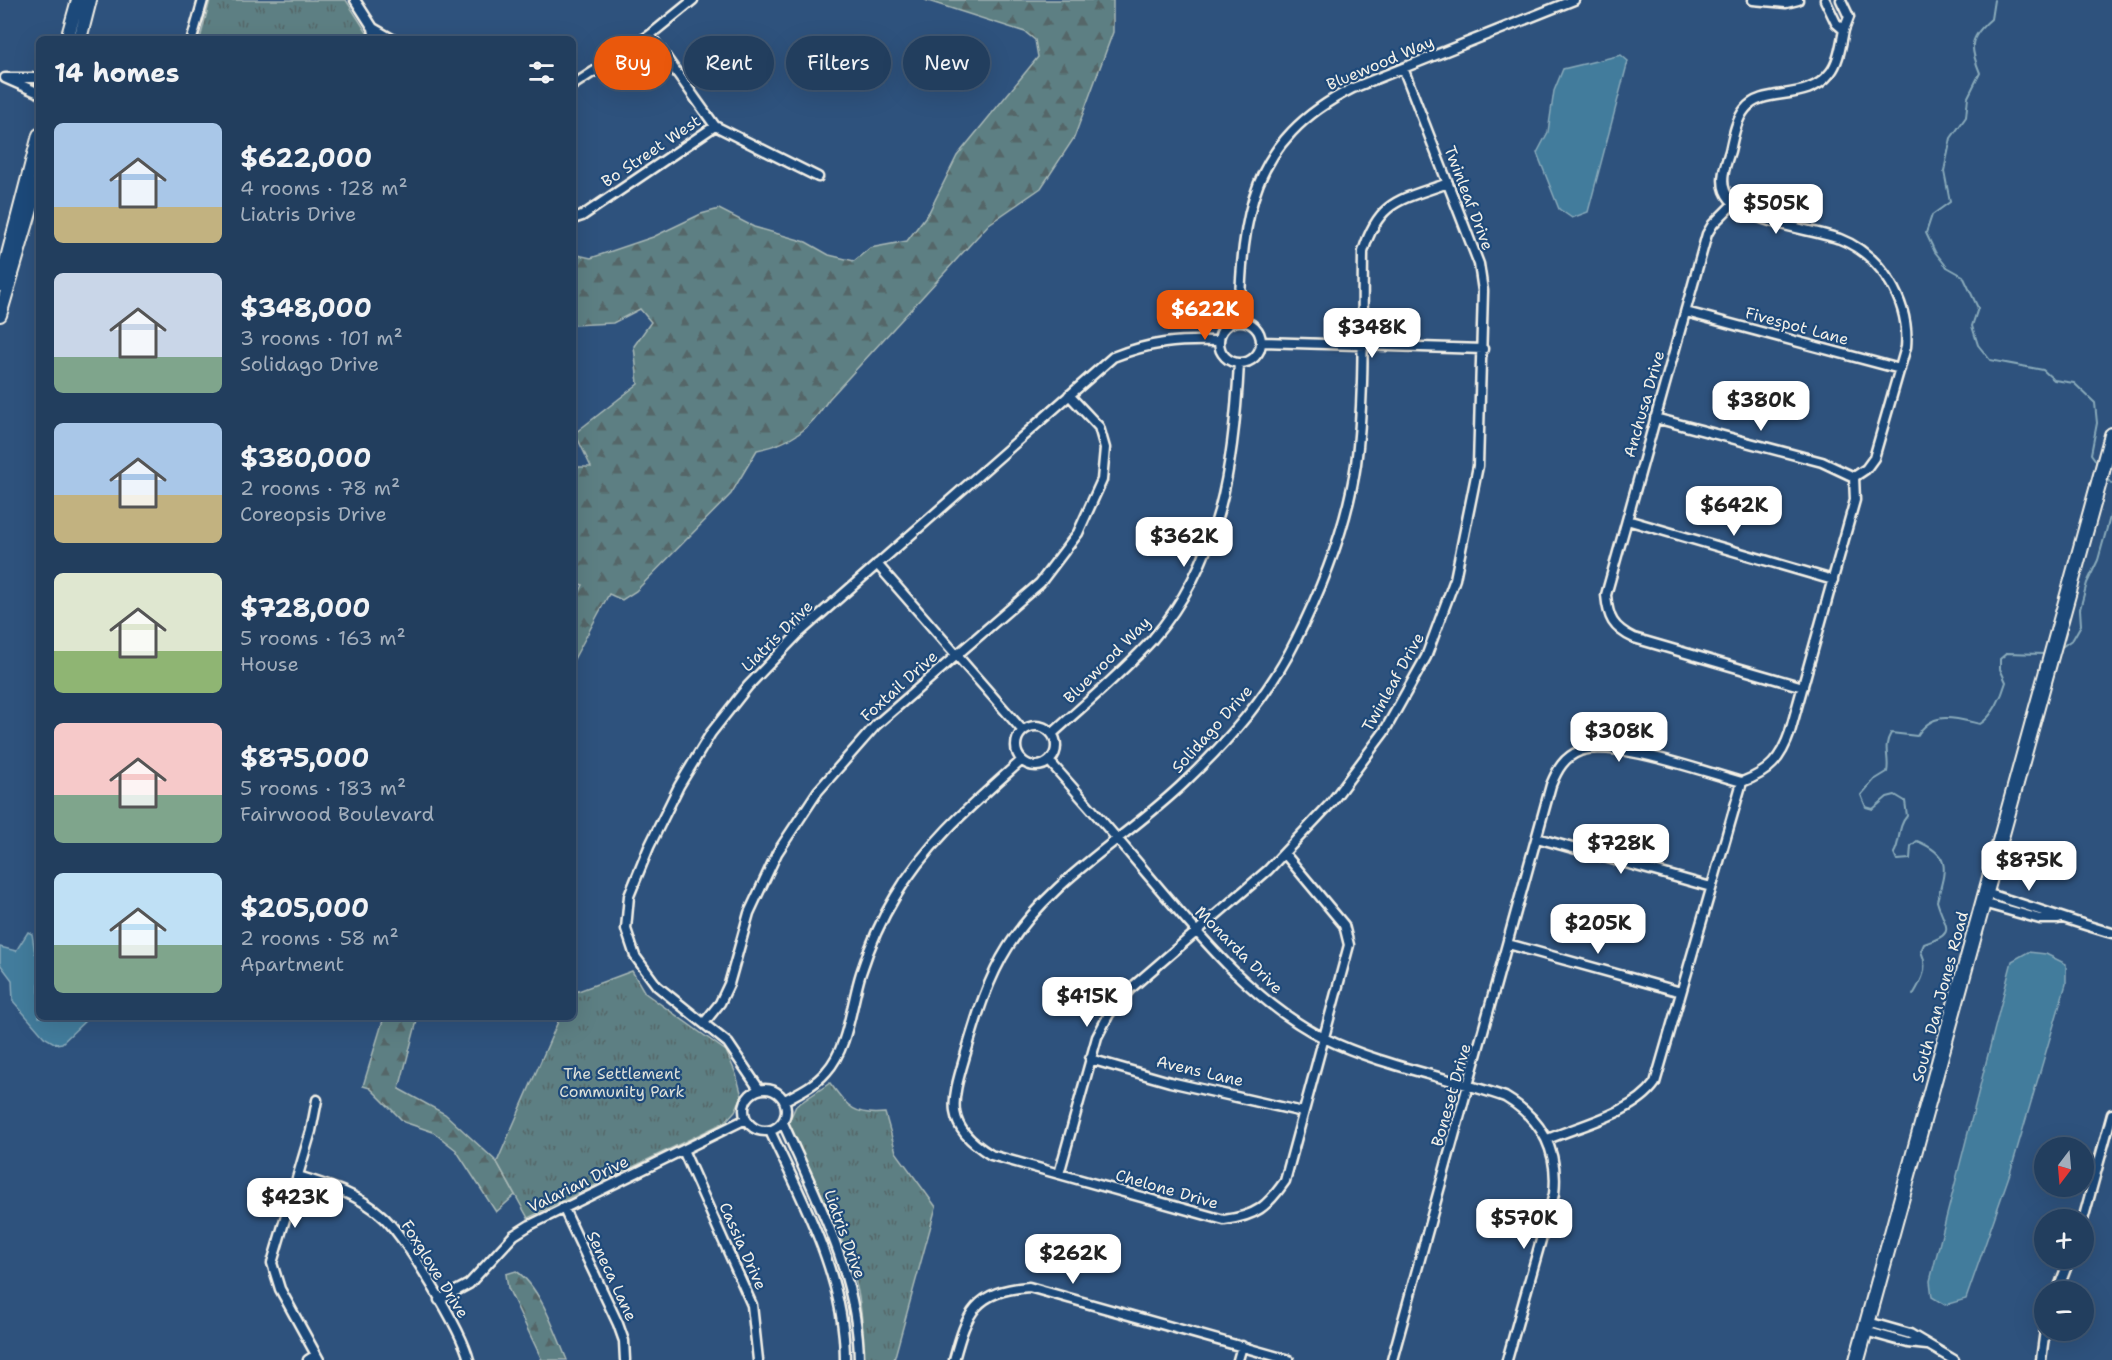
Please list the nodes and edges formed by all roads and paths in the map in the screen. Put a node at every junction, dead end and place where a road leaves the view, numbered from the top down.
1 (78, 0) edge
2 (90, 0) edge
3 (203, 0) edge
4 (355, 0) edge
5 (693, 0) edge
6 (1574, 0) edge
7 (1753, 0) edge
8 (1798, 0) edge
9 (1825, 0) edge
10 (1841, 0) edge
11 (373, 28) junction
12 (1844, 30) junction
13 (650, 35) junction
14 (68, 36) edge
15 (81, 36) edge
16 (193, 36) edge
17 (374, 36) edge
18 (387, 36) edge
19 (1403, 68) junction
20 (3, 77) edge
21 (36, 78) edge
22 (576, 83) edge
23 (36, 92) edge
24 (716, 126) junction
25 (36, 147) edge
26 (818, 177) dead end
27 (1448, 183) junction
28 (36, 192) edge
29 (1733, 204) junction
30 (576, 218) edge
31 (0, 285) edge
32 (1686, 312) junction
33 (0, 315) edge
34 (1239, 320) junction
35 (1218, 341) junction
36 (1261, 342) junction
37 (1362, 345) junction
38 (1483, 349) junction
39 (1239, 363) junction
40 (1900, 369) junction
41 (1069, 395) junction
42 (1656, 418) junction
43 (2112, 435) edge
44 (1854, 477) junction
45 (1627, 520) junction
46 (876, 564) junction
47 (1833, 580) junction
48 (956, 654) junction
49 (1803, 687) junction
50 (1023, 731) junction
51 (1052, 734) junction
52 (1022, 759) junction
53 (1050, 762) junction
54 (1742, 782) junction
55 (1537, 837) junction
56 (1117, 838) junction
57 (1284, 853) junction
58 (1712, 886) junction
59 (1984, 898) junction
60 (1195, 930) junction
61 (2112, 933) edge
62 (1508, 944) junction
63 (1681, 992) junction
64 (704, 1023) junction
65 (1323, 1038) junction
66 (1090, 1059) junction
67 (1469, 1086) junction
68 (759, 1089) junction
69 (317, 1100) dead end
70 (785, 1100) junction
71 (1303, 1112) junction
72 (2112, 1114) edge
73 (746, 1119) junction
74 (783, 1123) junction
75 (2110, 1125) edge
76 (770, 1131) junction
77 (1548, 1139) junction
78 (682, 1150) junction
79 (1059, 1174) junction
80 (298, 1176) junction
81 (563, 1207) junction
82 (2086, 1209) edge
83 (439, 1300) junction
84 (1866, 1327) junction
85 (2044, 1341) edge
86 (1242, 1347) junction
87 (314, 1358) edge
88 (470, 1360) edge
89 (625, 1360) edge
90 (758, 1360) edge
91 (845, 1360) edge
92 (859, 1360) edge
93 (954, 1360) edge
94 (1238, 1360) edge
95 (1289, 1360) edge
96 (1392, 1360) edge
97 (1507, 1360) edge
98 (1857, 1360) edge
99 (1954, 1360) edge
100 (2041, 1360) edge

1 - 14 street
2 - 15 street
3 - 16 street
4 - 11 street
5 - 13 street
6 - 19 street, Bluewood Way
7 - 8 street
9 - 12 street
10 - 12 street
11 - 17 street
11 - 18 street
12 - 29 street
13 - 22 street
13 - 24 street
19 - 27 street, Twinleaf Drive
19 - 34 street, Bluewood Way
20 - 21 street
20 - 23 street
24 - 26 street
24 - 30 street, Bo Street West
25 - 31 street
27 - 37 street, Solidago Drive
27 - 38 street, Twinleaf Drive
28 - 33 street
29 - 32 street, Anchusa Drive
29 - 40 street
32 - 40 street, Fivespot Lane
32 - 42 street, Anchusa Drive
34 - 35 street
34 - 36 street
35 - 39 street
35 - 41 street, Liatris Drive
36 - 37 street
36 - 39 street
37 - 38 street
37 - 56 street, Solidago Drive
38 - 57 street, Twinleaf Drive
39 - 51 street, Bluewood Way
40 - 44 street
41 - 46 street, Liatris Drive
41 - 48 street, Foxtail Drive
42 - 44 street
42 - 45 street, Anchusa Drive
43 - 59 main road, South Dan Jones Road
44 - 47 street
45 - 47 street
45 - 49 street, Anchusa Drive
46 - 48 street
46 - 64 street, Liatris Drive
47 - 49 street
48 - 50 street
48 - 64 street, Foxtail Drive
49 - 54 street
50 - 51 street
50 - 52 street
51 - 53 street
52 - 53 street
52 - 70 street
53 - 56 street, Monarda Drive
54 - 55 street, Boneset Drive
54 - 58 street
55 - 58 street
55 - 62 street, Boneset Drive
56 - 60 street, Monarda Drive
56 - 79 street, Solidago Drive
57 - 60 street, Twinleaf Drive
57 - 65 street, Chelone Drive
58 - 63 street
59 - 61 street
59 - 84 main road, South Dan Jones Road
60 - 65 street, Monarda Drive
60 - 66 street, Twinleaf Drive
62 - 63 street
62 - 67 street, Boneset Drive
63 - 77 street
64 - 68 street, Liatris Drive
65 - 67 street, Monarda Drive
65 - 71 street, Chelone Drive
66 - 71 street, Avens Lane
66 - 79 street, Twinleaf Drive
67 - 77 street, Monarda Drive
67 - 96 street, Boneset Drive
68 - 70 street
68 - 73 street
69 - 80 street
70 - 74 street
71 - 79 street, Chelone Drive
72 - 75 street
73 - 76 street
73 - 78 street, Valarian Drive
74 - 76 street
74 - 92 street, Liatris Drive
75 - 82 street
76 - 91 street, Liatris Drive
77 - 97 street
78 - 81 street, Valarian Drive
78 - 90 street, Cassia Drive
80 - 83 street, Foxglove Drive
80 - 87 street
81 - 83 street, Valarian Drive
81 - 89 street, Seneca Lane
83 - 88 street, Foxglove Drive
84 - 98 main road, South Dan Jones Road
84 - 99 street
85 - 100 street
86 - 93 street
86 - 94 street
86 - 95 street

